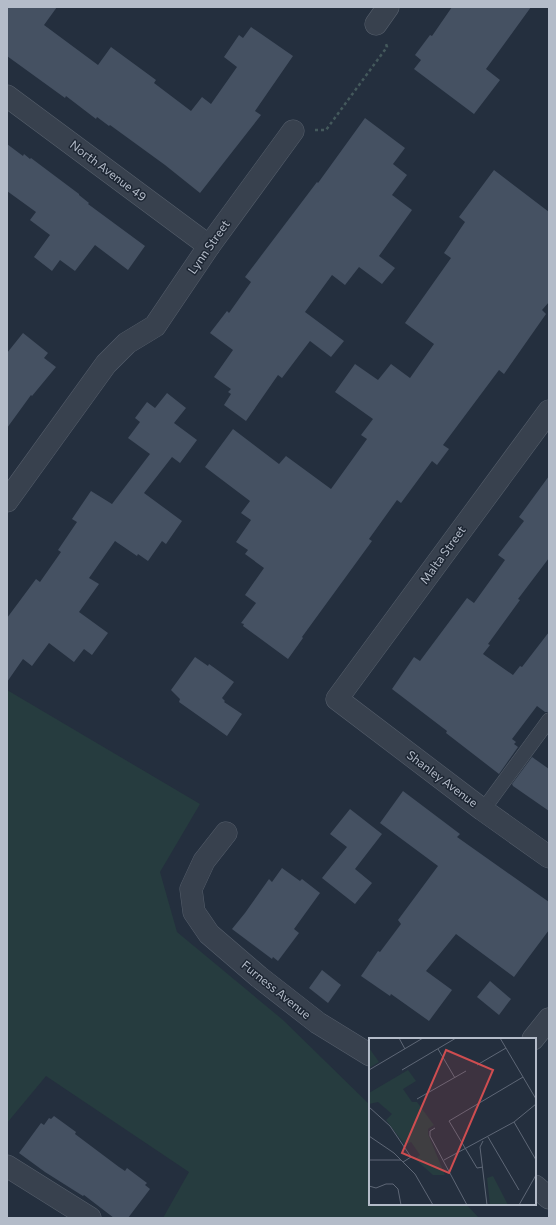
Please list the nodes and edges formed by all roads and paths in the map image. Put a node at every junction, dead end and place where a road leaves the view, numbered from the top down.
1 (382, 15) edge
2 (7, 96) edge
3 (293, 131) joint
4 (209, 246) junction
5 (549, 411) edge
6 (7, 501) edge
7 (337, 699) joint
8 (549, 720) edge
9 (483, 810) junction
10 (226, 833) dead end
11 (549, 857) edge
12 (549, 1019) edge
13 (534, 1038) edge
14 (369, 1054) edge
15 (7, 1166) edge
16 (536, 1187) edge
17 (549, 1198) edge
18 (90, 1218) edge

1 - 3 path
2 - 4 street, North Avenue 49
3 - 4 street, Lynn Street
4 - 6 street, Lynn Street
5 - 7 street, Malta Street
7 - 9 street, Shanley Avenue
8 - 9 lane
9 - 11 street, Shanley Avenue
10 - 14 street, Furness Avenue
12 - 13 street
15 - 18 street
16 - 17 street

